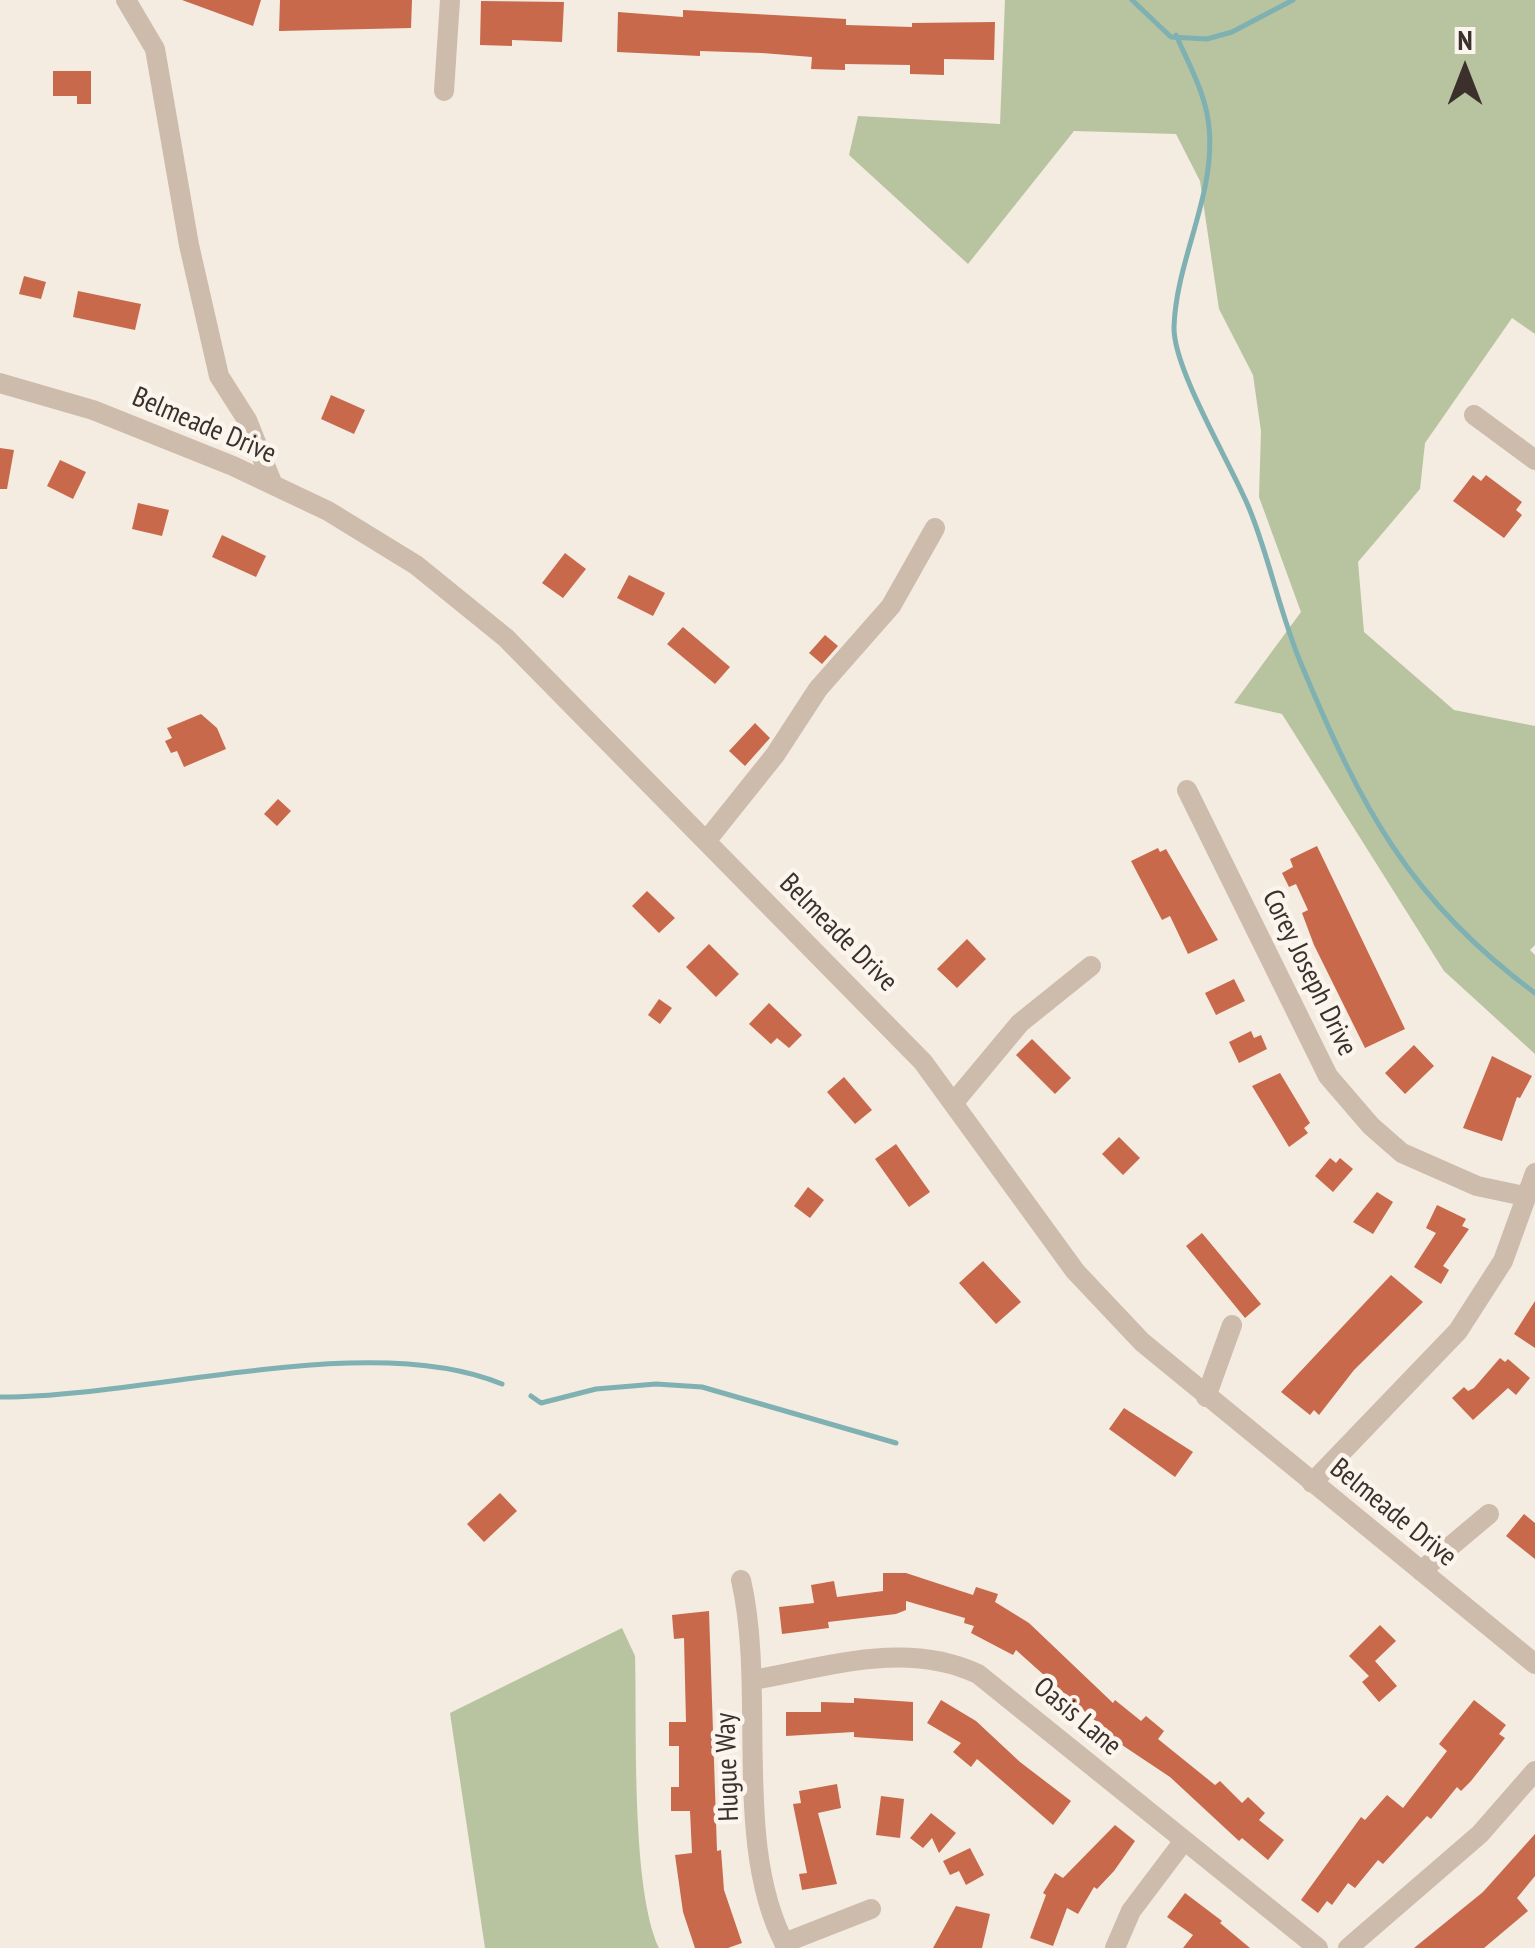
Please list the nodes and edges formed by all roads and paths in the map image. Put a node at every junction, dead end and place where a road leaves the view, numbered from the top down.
1 (126, 0) edge
2 (450, 0) edge
3 (444, 91) dead end
4 (0, 382) edge
5 (1474, 415) dead end
6 (1535, 460) edge
7 (273, 485) junction
8 (935, 528) dead end
9 (1186, 790) dead end
10 (707, 840) junction
11 (1091, 966) dead end
12 (955, 1100) junction
13 (1535, 1173) edge
14 (1524, 1196) junction
15 (1232, 1325) dead end
16 (1206, 1397) junction
17 (1312, 1483) junction
18 (1489, 1514) dead end
19 (1421, 1572) junction
20 (741, 1580) dead end
21 (1535, 1664) edge
22 (753, 1680) junction
23 (1535, 1771) edge
24 (1183, 1842) junction
25 (871, 1909) dead end
26 (786, 1946) edge
27 (1114, 1948) edge
28 (1318, 1948) edge
29 (1348, 1948) edge

1 - 7 street
2 - 3 street
4 - 7 street, Belmeade Drive
5 - 6 street
7 - 10 street, Belmeade Drive
8 - 10 street
9 - 14 street, Corey Joseph Drive
10 - 12 street, Belmeade Drive
11 - 12 street
12 - 16 street, Belmeade Drive
13 - 14 street
14 - 17 street
15 - 16 street
16 - 17 street, Belmeade Drive
17 - 19 street, Belmeade Drive
18 - 19 street
19 - 21 street, Belmeade Drive
20 - 22 street, Hugue Way
22 - 24 street, Oasis Lane
22 - 26 street, Hugue Way
23 - 29 street
24 - 27 street
24 - 28 street, Oasis Lane
25 - 26 street

